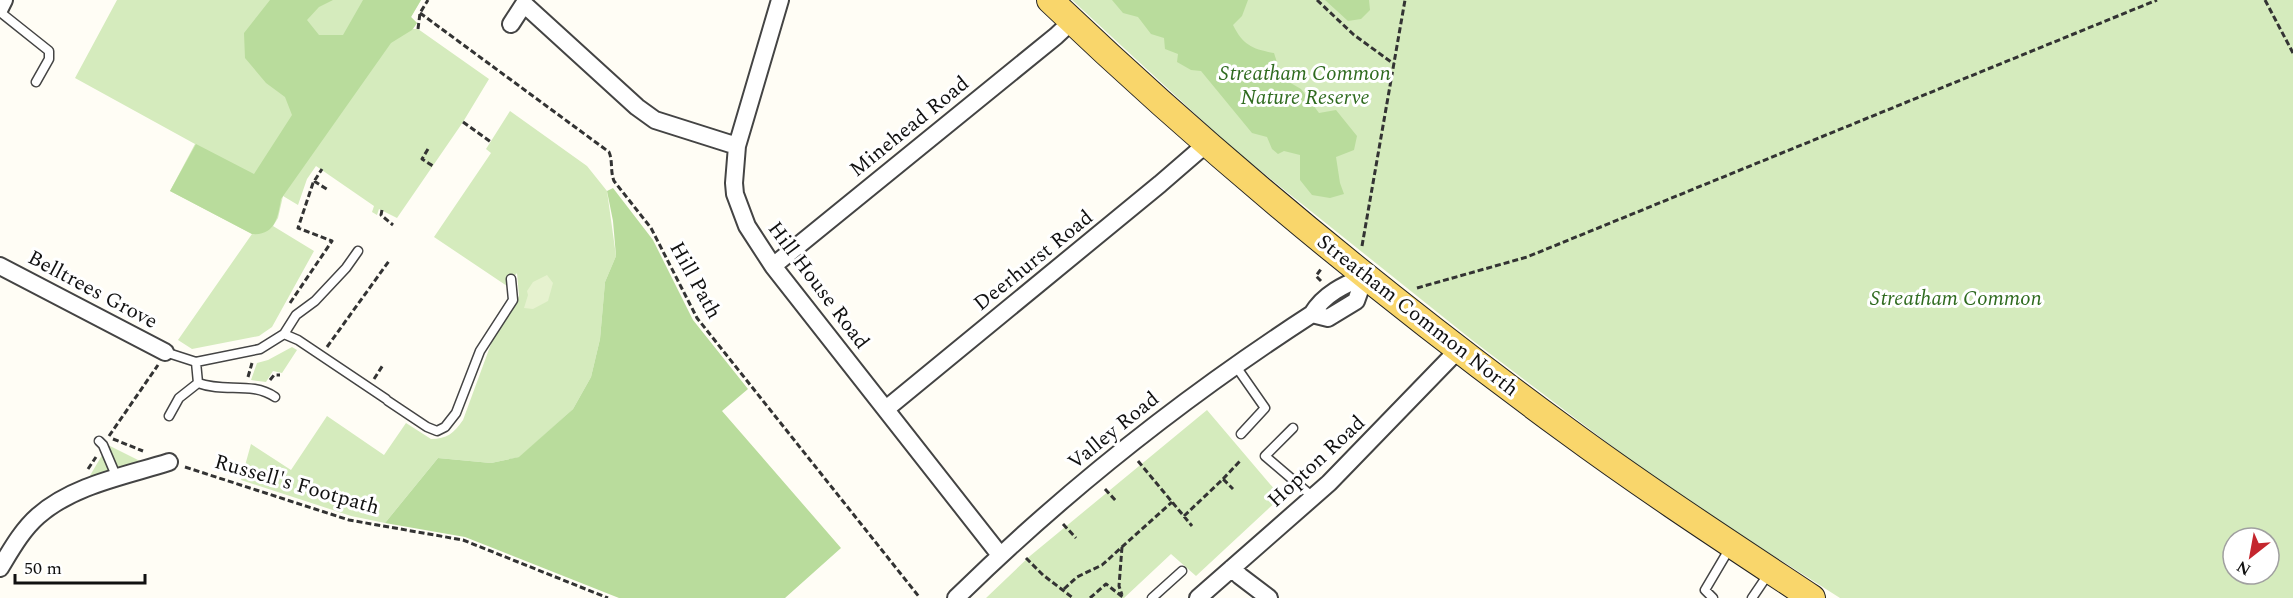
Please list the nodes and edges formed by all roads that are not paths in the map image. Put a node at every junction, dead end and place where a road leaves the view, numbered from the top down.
1 (4, 0) edge
2 (780, 0) edge
3 (1050, 0) edge
4 (525, 2) edge
5 (0, 10) edge
6 (1072, 21) junction
7 (511, 24) dead end
8 (36, 82) dead end
9 (1206, 142) junction
10 (737, 146) junction
11 (358, 251) dead end
12 (0, 266) edge
13 (773, 266) junction
14 (1365, 276) junction
15 (511, 279) dead end
16 (284, 334) junction
17 (1458, 350) junction
18 (165, 352) joint
19 (196, 362) junction
20 (1235, 364) junction
21 (198, 383) junction
22 (275, 397) dead end
23 (886, 409) junction
24 (169, 416) dead end
25 (1293, 428) dead end
26 (1241, 434) dead end
27 (101, 443) road end
28 (169, 462) road end
29 (117, 478) junction
30 (1313, 497) junction
31 (1731, 544) junction
32 (1000, 555) junction
33 (0, 568) edge
34 (1232, 568) junction
35 (1771, 571) junction
36 (1182, 572) dead end
37 (956, 598) edge
38 (1152, 598) edge
39 (1198, 598) edge
40 (1269, 598) edge
41 (1713, 598) edge
42 (1752, 598) edge
43 (1812, 598) edge

1 - 5 street
2 - 10 street, Hill House Road
3 - 6 main road, Streatham Common North
4 - 7 street
4 - 10 street
5 - 8 lane
6 - 9 main road, Streatham Common North
6 - 13 street, Minehead Road
9 - 14 main road, Streatham Common North
9 - 23 street, Deerhurst Road
10 - 13 street, Hill House Road
11 - 16 lane
12 - 18 street, Belltrees Grove
13 - 23 street, Hill House Road
14 - 17 main road, Streatham Common North
14 - 20 street, Valley Road
15 - 16 lane
16 - 19 lane
17 - 30 street, Hopton Road
17 - 31 main road, Streatham Common North
18 - 19 lane
19 - 21 lane
20 - 26 lane
20 - 32 street, Valley Road
21 - 22 lane
21 - 24 lane
23 - 32 street, Hill House Road
25 - 30 lane
27 - 29 lane
28 - 29 street
29 - 33 street
30 - 34 street, Hopton Road
31 - 35 main road, Streatham Common North
31 - 41 lane
32 - 37 street, Valley Road
34 - 39 street, Hopton Road
34 - 40 street
35 - 42 lane
35 - 43 main road, Streatham Common North
36 - 38 lane

